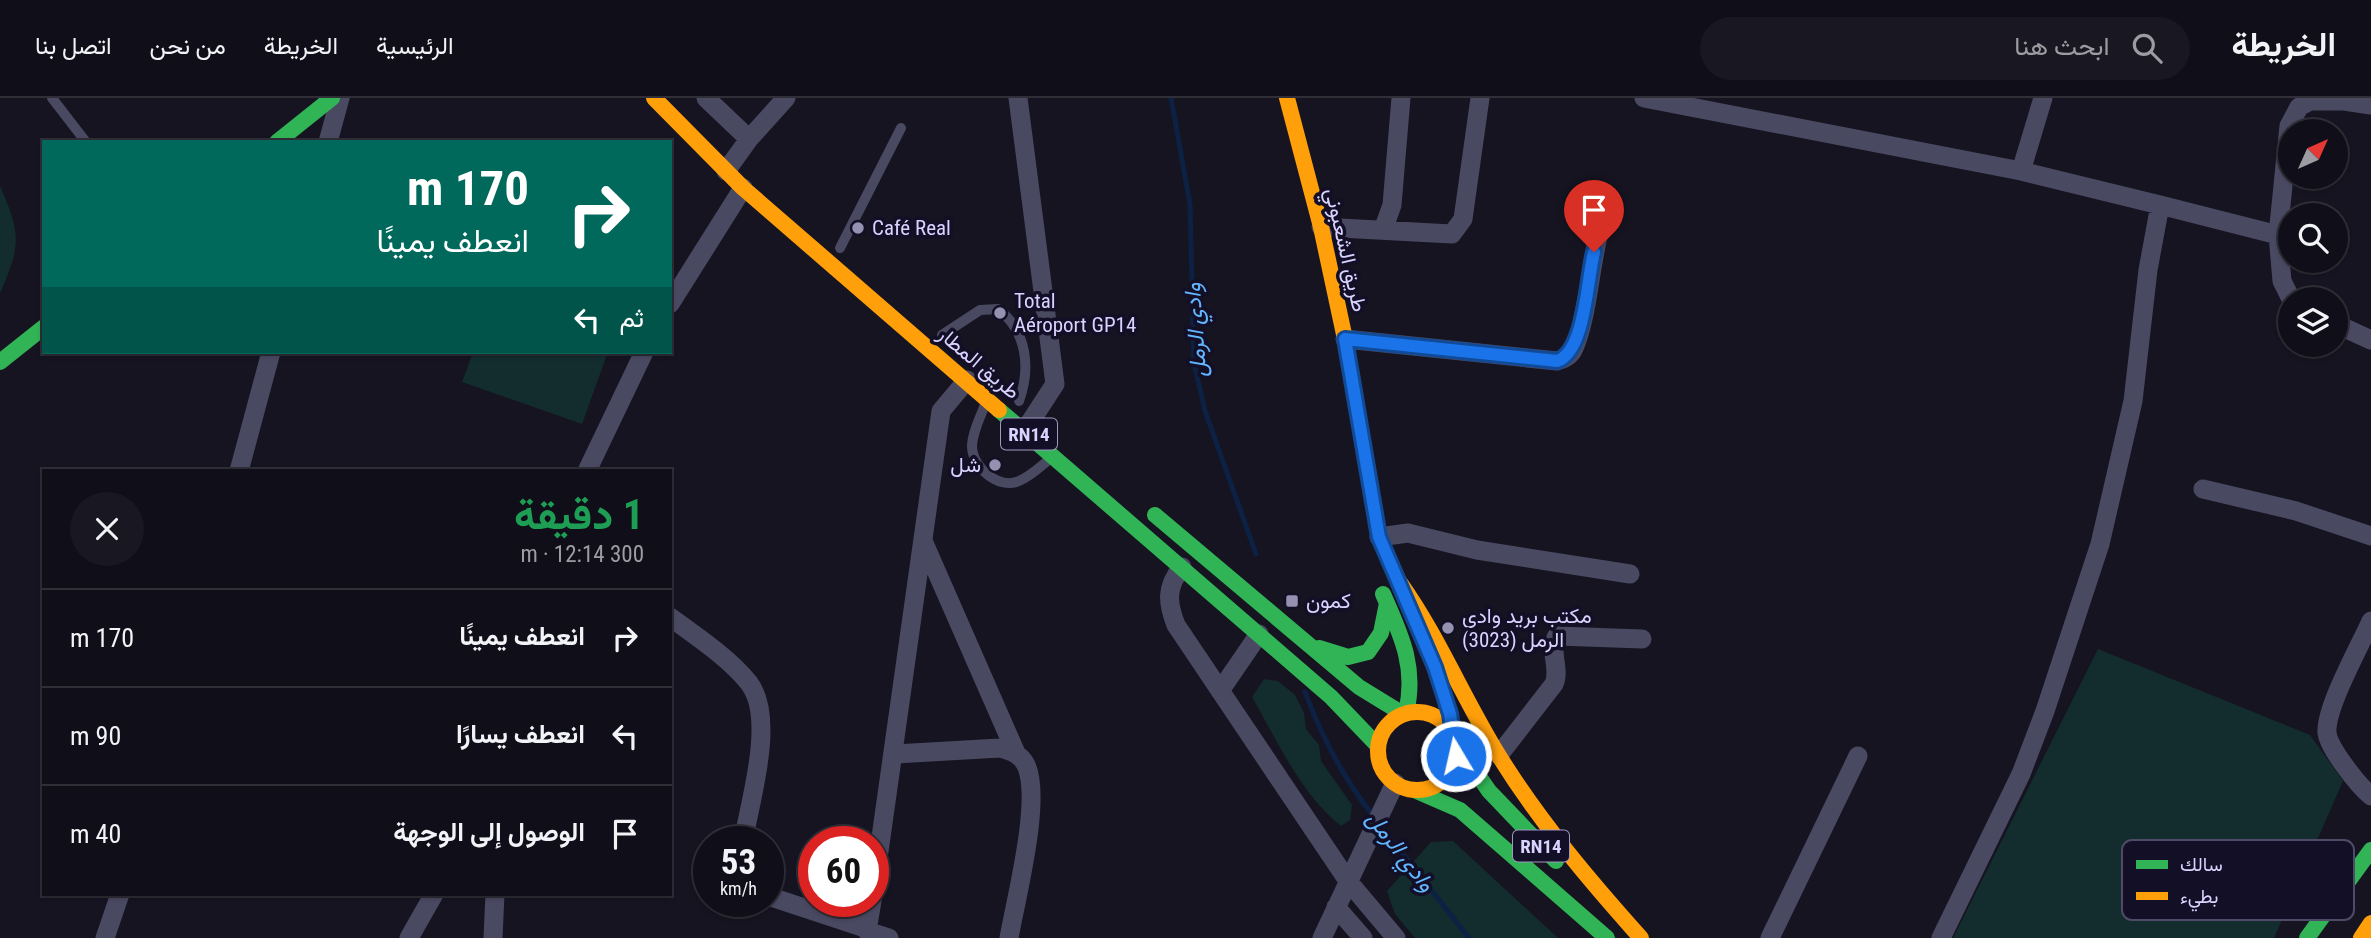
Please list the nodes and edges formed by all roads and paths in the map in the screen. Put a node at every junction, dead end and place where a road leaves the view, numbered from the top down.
1 (52, 98) edge
2 (332, 98) edge
3 (340, 98) edge
4 (654, 98) edge
5 (706, 98) edge
6 (786, 98) edge
7 (1018, 98) edge
8 (1287, 98) edge
9 (1401, 98) edge
10 (1480, 98) edge
11 (1644, 98) edge
12 (2043, 98) edge
13 (2344, 99) edge
14 (2371, 105) edge
15 (901, 128) dead end
16 (750, 139) junction
17 (84, 140) edge
18 (280, 140) edge
19 (329, 140) edge
20 (736, 166) junction
21 (2021, 171) junction
22 (743, 188) junction
23 (2281, 203) edge
24 (2160, 205) junction
25 (1321, 228) junction
26 (1383, 230) junction
27 (2278, 234) edge
28 (1598, 237) dead end
29 (840, 248) dead end
30 (672, 301) edge
31 (42, 329) edge
32 (2348, 330) edge
33 (942, 335) dead end
34 (1345, 339) junction
35 (2371, 341) edge
36 (270, 354) edge
37 (643, 354) edge
38 (0, 362) edge
39 (967, 380) junction
40 (1014, 397) joint
41 (988, 398) junction
42 (1036, 424) junction
43 (1055, 455) junction
44 (240, 469) edge
45 (588, 469) edge
46 (2203, 489) dead end
47 (1144, 506) dead end
48 (2371, 536) edge
49 (1379, 537) junction
50 (923, 542) junction
51 (1182, 567) junction
52 (1630, 574) dead end
53 (1401, 584) junction
54 (1387, 603) junction
55 (672, 619) edge
56 (2371, 621) edge
57 (1259, 634) junction
58 (1642, 639) dead end
59 (1304, 640) junction
60 (1220, 691) junction
61 (1405, 714) junction
62 (1455, 740) junction
63 (1378, 746) junction
64 (1016, 753) junction
65 (895, 754) junction
66 (1499, 755) junction
67 (1858, 756) dead end
68 (1395, 783) junction
69 (1414, 790) junction
70 (2371, 796) edge
71 (746, 826) edge
72 (884, 826) edge
73 (2371, 850) edge
74 (2354, 874) edge
75 (1348, 881) junction
76 (119, 896) edge
77 (433, 896) edge
78 (495, 896) edge
79 (784, 902) edge
80 (1336, 907) junction
81 (2321, 920) edge
82 (2371, 923) edge
83 (867, 933) edge
84 (105, 938) edge
85 (409, 938) edge
86 (493, 938) edge
87 (889, 938) edge
88 (1009, 938) edge
89 (1322, 938) edge
90 (1363, 938) edge
91 (1396, 938) edge
92 (1607, 938) edge
93 (1640, 938) edge
94 (1770, 938) edge
95 (1941, 938) edge
96 (2308, 938) edge
97 (2361, 938) edge

1 - 17 lane
2 - 18 main road
3 - 19 street
4 - 20 main road, طريق المطار / RN14
5 - 16 street
6 - 16 street
7 - 42 street
8 - 25 main road, طريق الشعبوني
9 - 26 street
10 - 26 street
11 - 21 street
12 - 21 street
13 - 14 street
13 - 23 street
15 - 29 lane
16 - 20 street
20 - 22 main road, طريق المطار / RN14
21 - 24 street
22 - 30 street
22 - 39 main road, طريق المطار / RN14
24 - 27 street
24 - 95 street
25 - 26 street
25 - 34 main road, طريق الشعبوني
28 - 34 street
31 - 38 main road
32 - 35 street
33 - 40 lane
34 - 49 main road, طريق الشعبوني
36 - 44 street
37 - 45 street
39 - 41 main road, طريق المطار / RN14
39 - 50 street
40 - 42 main road, طريق المطار / RN14
41 - 42 main road, طريق المطار / RN14
41 - 43 lane
42 - 43 main road, طريق المطار / RN14
43 - 51 main road, طريق المطار / RN14
46 - 48 street
47 - 59 main road, RN14
49 - 52 street
49 - 53 main road, طريق الشعبوني
49 - 54 main road, طريق الشعبوني
50 - 64 street
50 - 65 street
51 - 57 main road, طريق المطار / RN14
51 - 60 street
53 - 62 main road, طريق الشعبوني
53 - 66 main road
54 - 59 main road
54 - 61 main road, طريق الشعبوني
55 - 71 street
56 - 70 street
57 - 60 street
57 - 63 main road, طريق المطار / RN14
58 - 66 street
59 - 61 main road, RN14
60 - 75 street
61 - 62 main road, RN14
61 - 63 main road
62 - 69 main road
62 - 93 main road, RN14
63 - 68 main road, RN14
64 - 65 street
64 - 88 street
65 - 72 street
66 - 93 main road
67 - 94 street
68 - 69 main road, RN14
68 - 75 street
69 - 92 main road, RN14
73 - 74 main road
75 - 80 street
75 - 91 street
76 - 84 street
77 - 85 street
78 - 86 street
79 - 83 street
80 - 89 street
80 - 90 street
81 - 96 main road
82 - 97 main road
83 - 87 street

